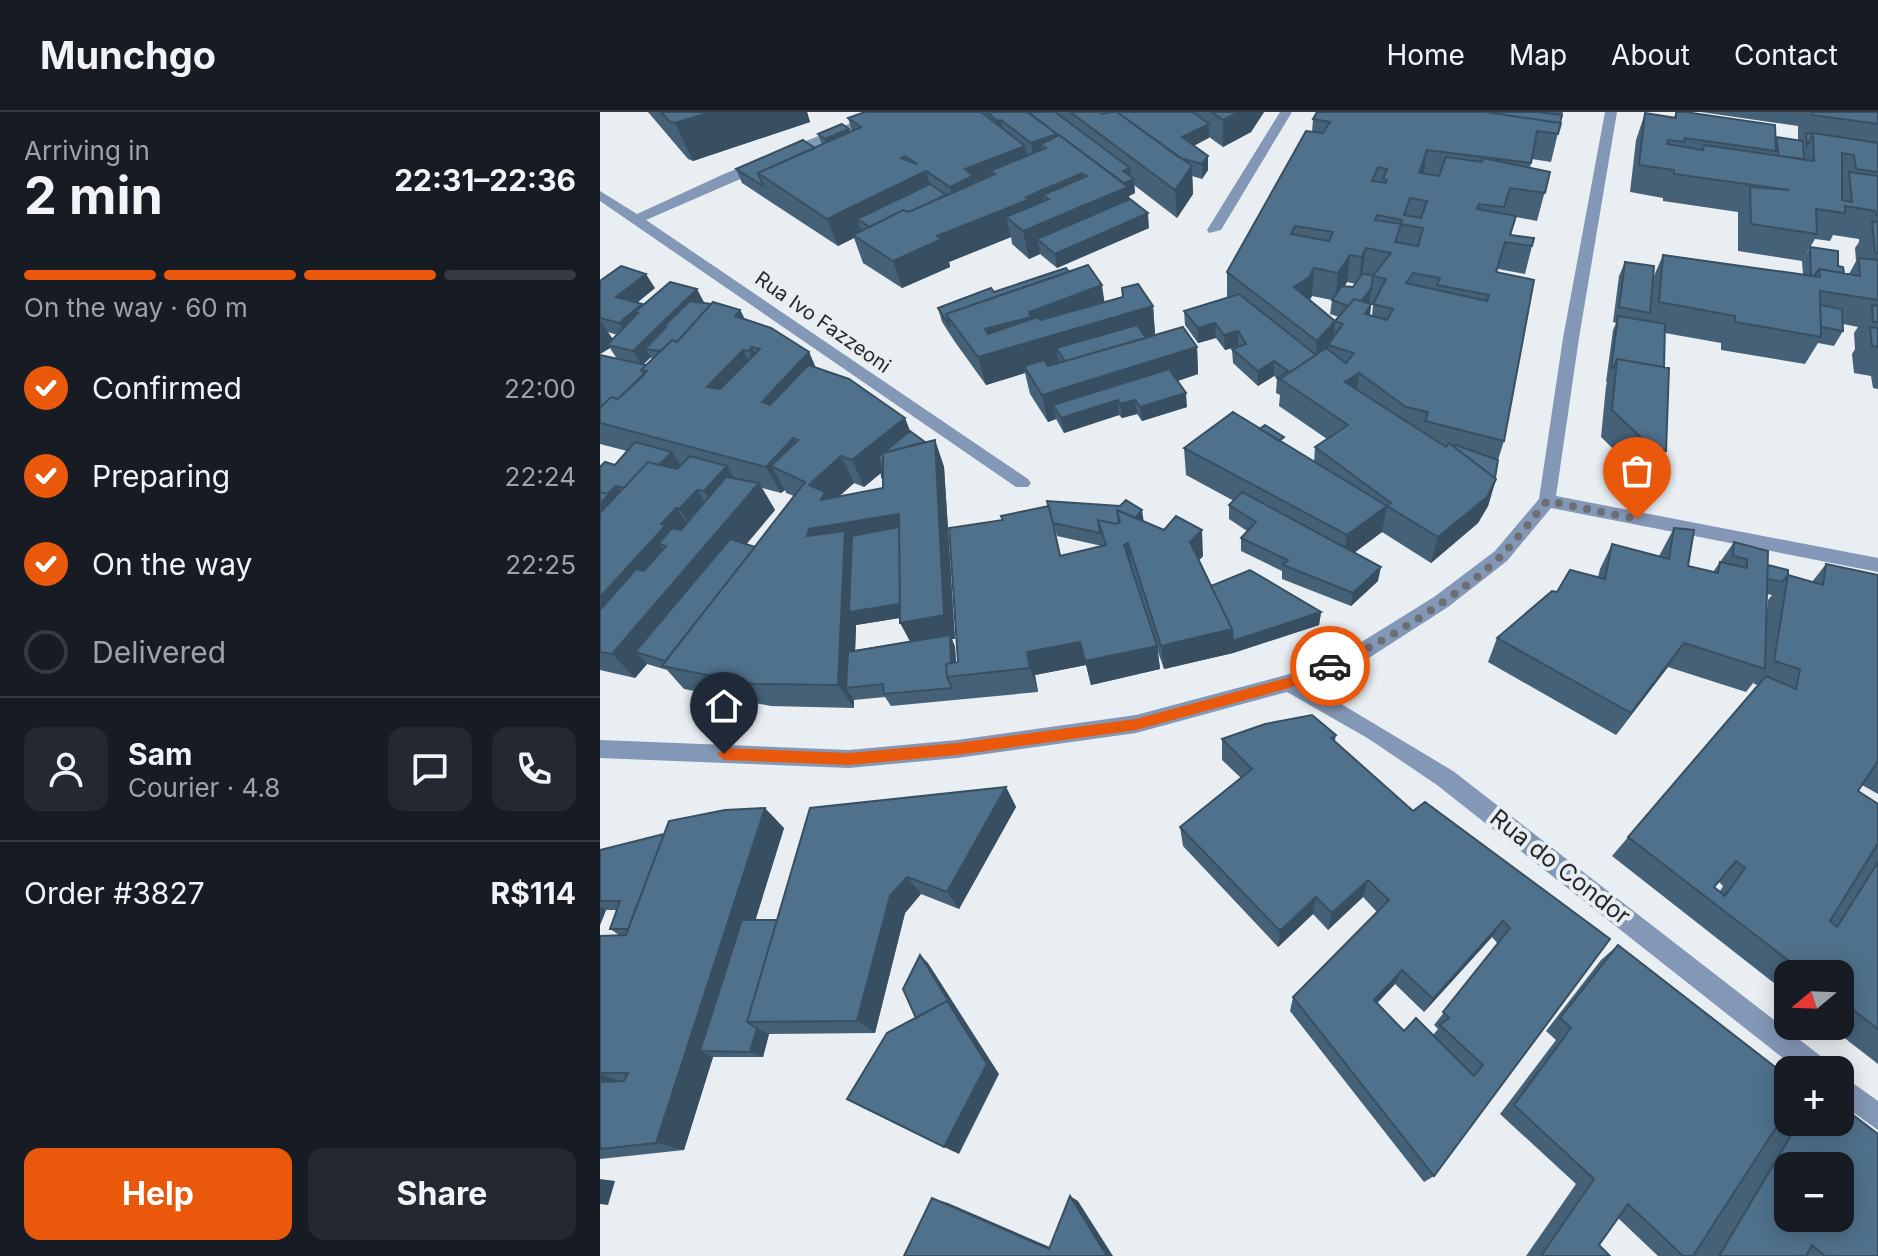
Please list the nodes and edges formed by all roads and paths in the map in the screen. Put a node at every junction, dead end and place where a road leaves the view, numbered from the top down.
1 (889, 112) edge
2 (1286, 112) edge
3 (1611, 112) edge
4 (600, 195) edge
5 (638, 219) junction
6 (1214, 230) dead end
7 (1022, 483) dead end
8 (1547, 501) junction
9 (1878, 565) edge
10 (1289, 683) junction
11 (600, 749) edge
12 (1800, 1056) edge
13 (1854, 1098) edge
14 (1878, 1117) edge

1 - 5 street
2 - 6 street
3 - 8 street
4 - 5 street, Rua Ivo Fazzeoni
5 - 7 street, Rua Ivo Fazzeoni
8 - 9 street
8 - 10 street
10 - 11 street
10 - 12 street, Rua do Condor
13 - 14 street

